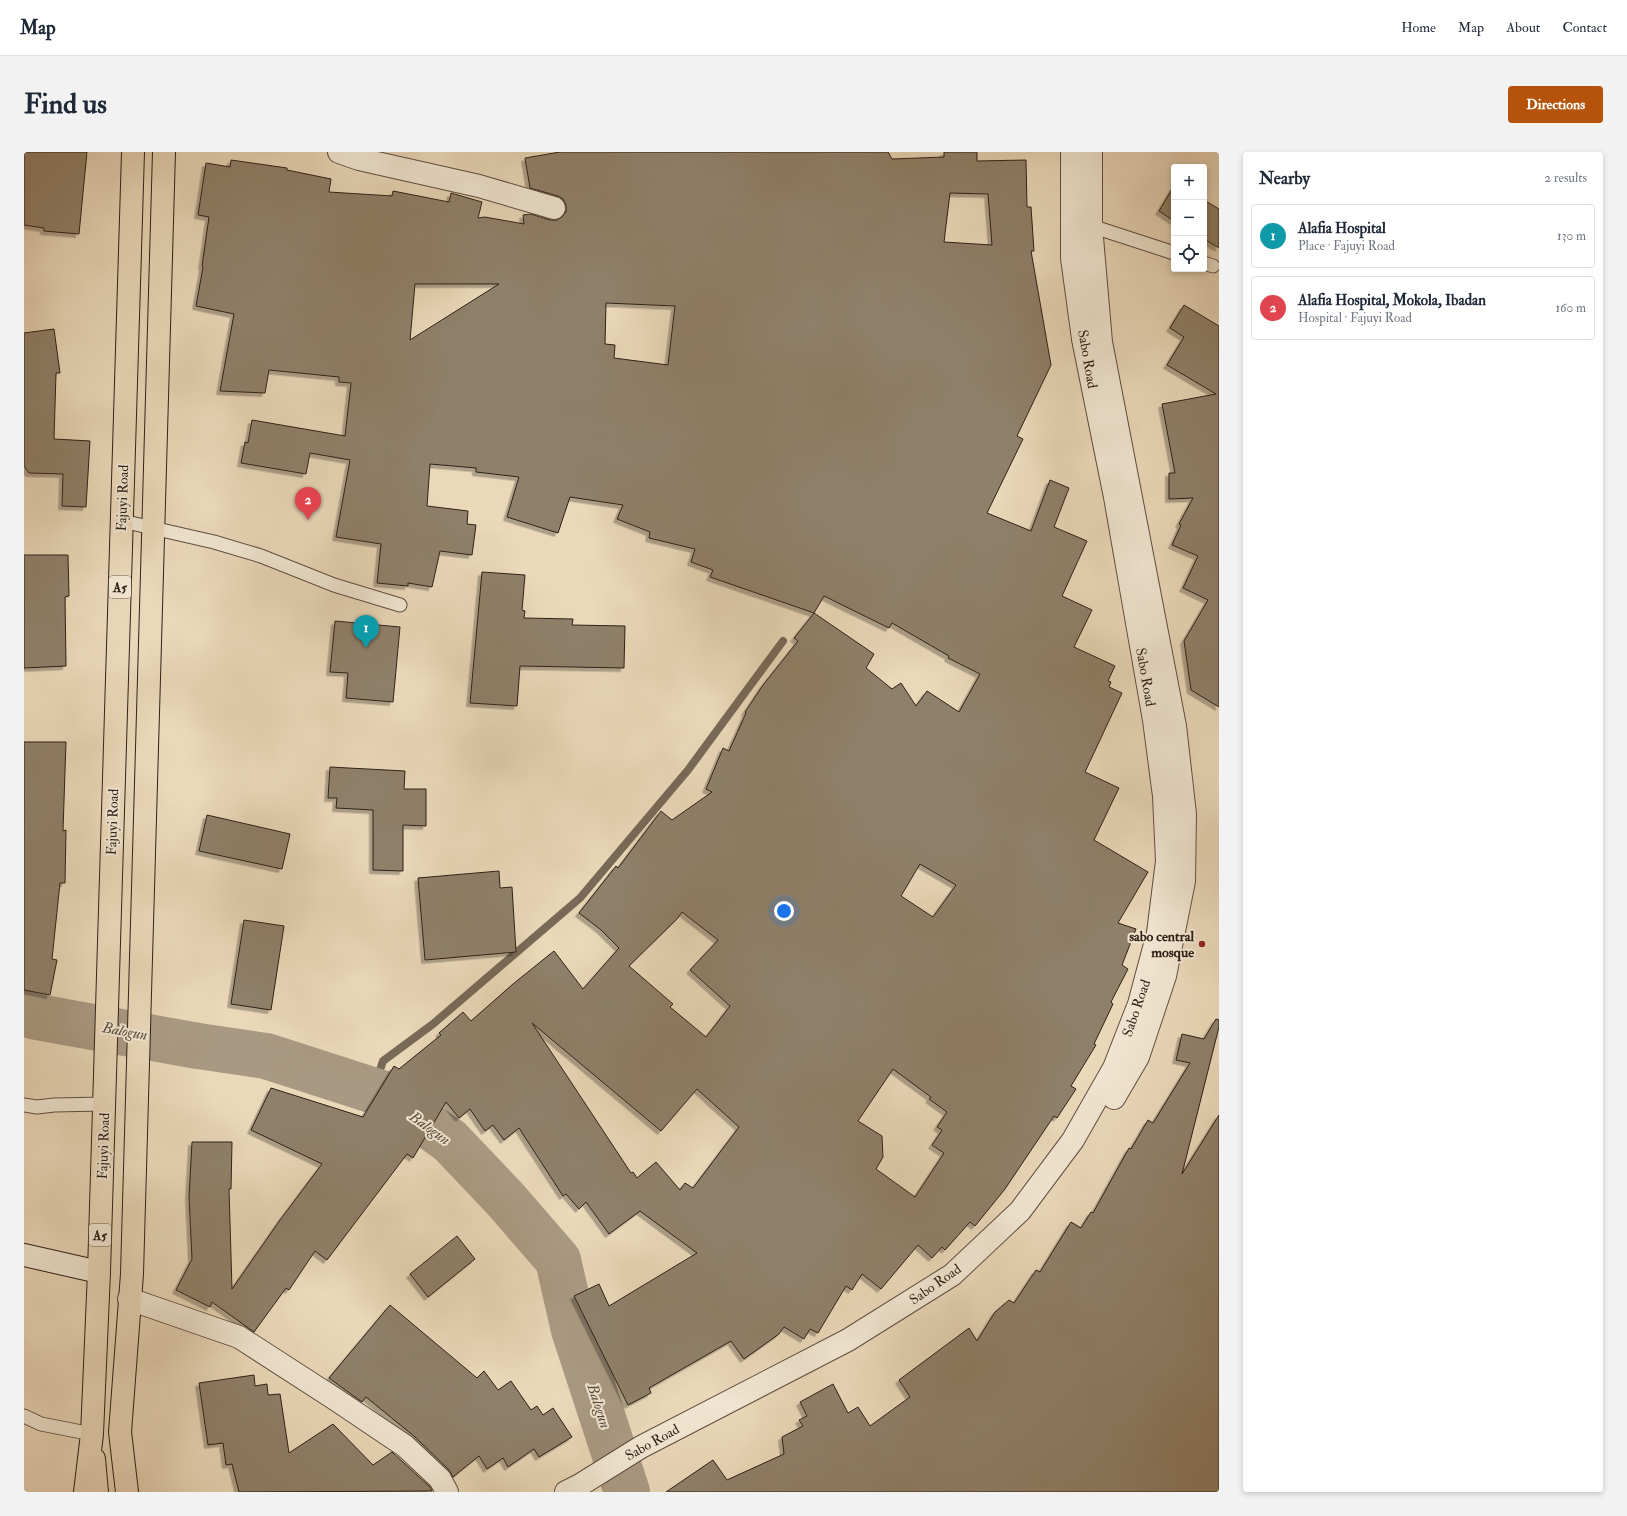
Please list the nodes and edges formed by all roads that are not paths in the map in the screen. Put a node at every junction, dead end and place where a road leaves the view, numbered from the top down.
1 (133, 152) edge
2 (164, 152) edge
3 (339, 152) edge
4 (1072, 152) edge
5 (1091, 152) edge
6 (554, 208) dead end
7 (1091, 226) junction
8 (1171, 252) edge
9 (122, 521) junction
10 (154, 529) junction
11 (400, 605) dead end
12 (104, 1104) junction
13 (24, 1105) edge
14 (24, 1255) edge
15 (99, 1272) junction
16 (129, 1299) junction
17 (24, 1416) edge
18 (92, 1434) junction
19 (639, 1451) junction
20 (581, 1490) edge
21 (121, 1491) edge
22 (85, 1492) edge
23 (97, 1492) edge
24 (447, 1492) edge

1 - 9 main road, Fajuyi Road / A5
2 - 10 main road, A5
3 - 6 street
4 - 19 street, Sabo Road
5 - 7 street, Sabo Road
7 - 8 lane
7 - 19 street, Sabo Road
9 - 10 lane
9 - 12 main road, Fajuyi Road / A5
10 - 11 lane
10 - 16 main road, A5
12 - 13 lane
12 - 15 main road, Fajuyi Road / A5
14 - 15 street
15 - 18 main road, Fajuyi Road / A5
16 - 21 main road, A5
16 - 24 street
17 - 18 lane
18 - 22 main road, A5
18 - 23 main road, Fajuyi Road / A5
19 - 20 street, Sabo Road

